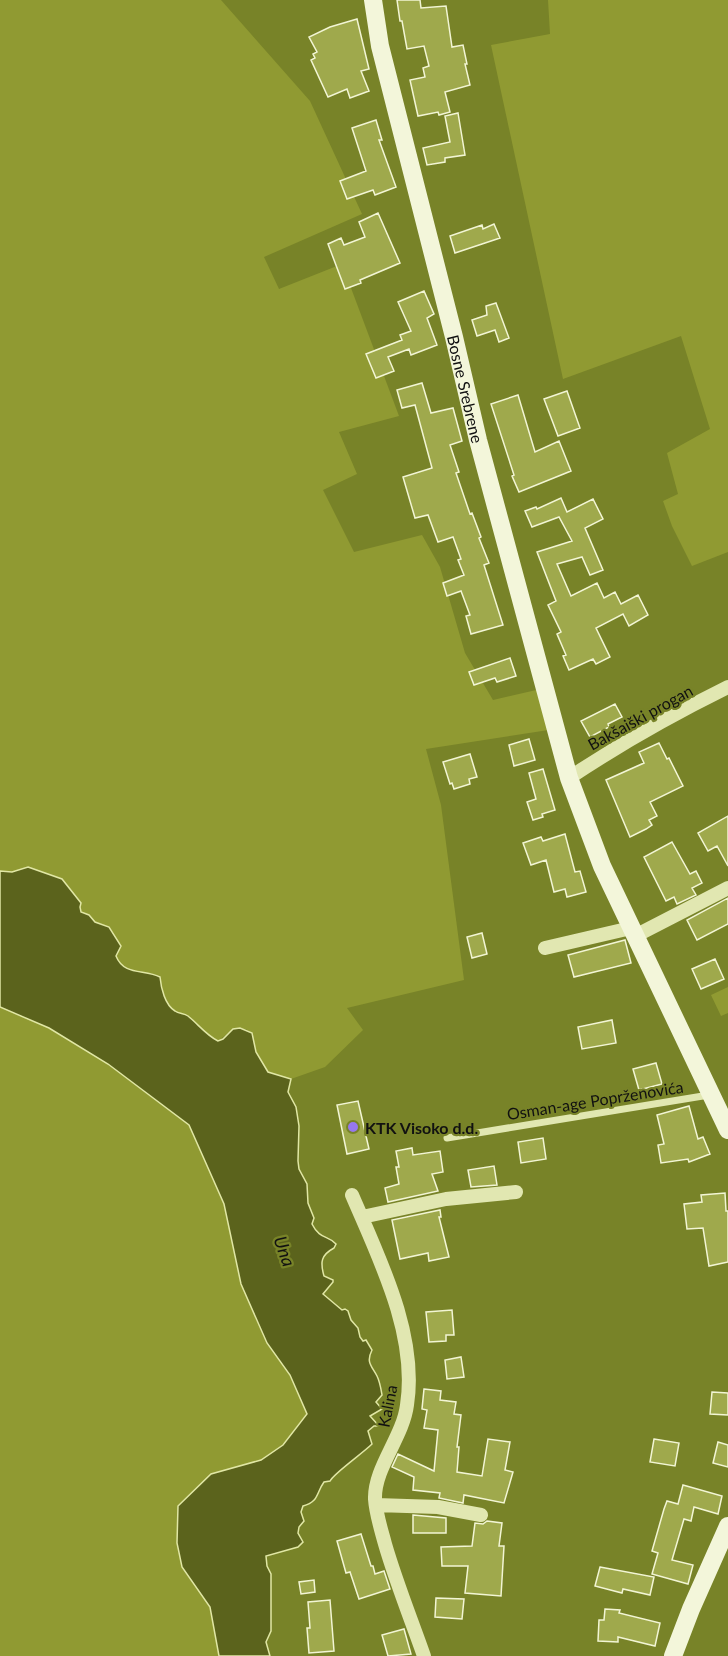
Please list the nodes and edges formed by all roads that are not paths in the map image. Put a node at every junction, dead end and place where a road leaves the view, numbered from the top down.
1 (373, 0) edge
2 (728, 687) edge
3 (569, 778) junction
4 (728, 888) edge
5 (633, 932) junction
6 (545, 948) dead end
7 (712, 1095) junction
8 (728, 1130) edge
9 (447, 1138) dead end
10 (516, 1192) dead end
11 (352, 1195) dead end
12 (362, 1217) junction
13 (376, 1504) junction
14 (481, 1515) dead end
15 (728, 1526) edge
16 (424, 1656) edge
17 (673, 1656) edge

1 - 3 street, Bosne Srebrene
2 - 3 street, Bakšaiški progan
3 - 5 street, Bosne Srebrene
4 - 5 street
5 - 6 street
5 - 7 street, Bosne Srebrene
7 - 8 street, Bosne Srebrene
7 - 9 lane, Osman-age Poprženovića
10 - 12 street
11 - 12 street, Kalina
12 - 13 street, Kalina
13 - 14 street
13 - 16 street, Kalina
15 - 17 street

